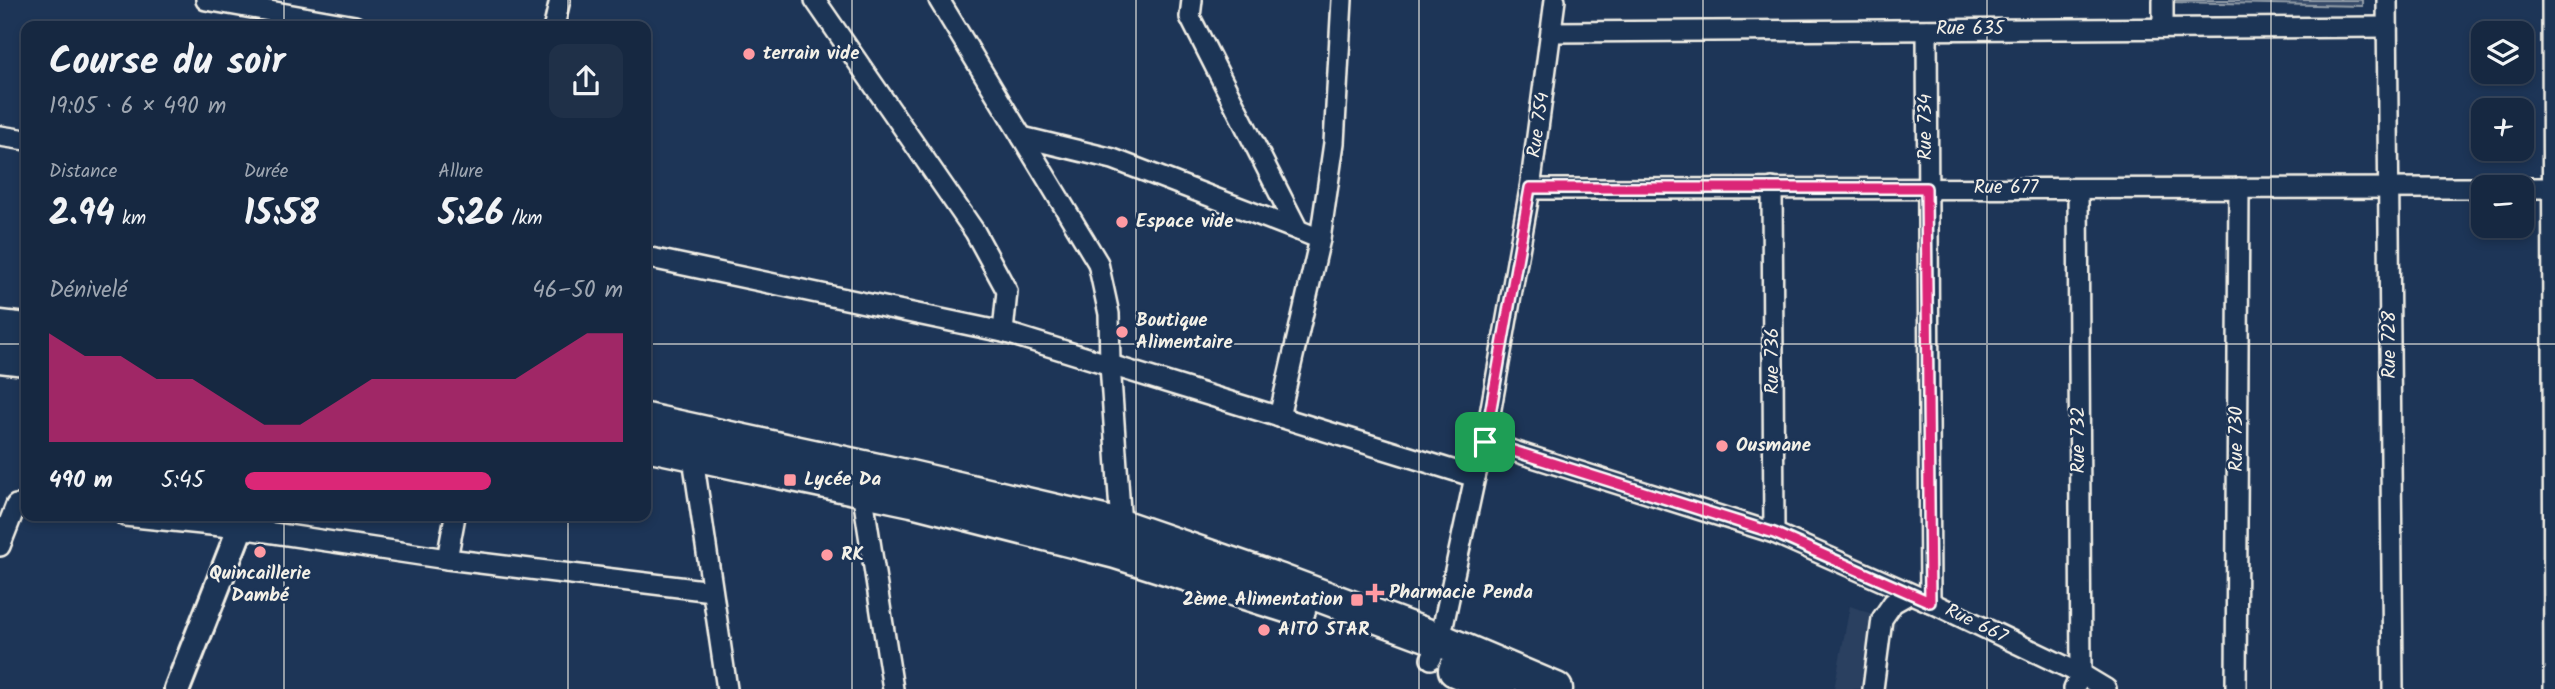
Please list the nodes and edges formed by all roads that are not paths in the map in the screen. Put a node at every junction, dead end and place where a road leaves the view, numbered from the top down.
1 (206, 0) edge
2 (560, 0) edge
3 (815, 0) edge
4 (939, 0) edge
5 (1180, 0) edge
6 (1342, 0) edge
7 (1555, 0) edge
8 (2163, 0) edge
9 (2387, 0) edge
10 (2552, 0) edge
11 (1191, 9) edge
12 (326, 21) edge
13 (555, 21) edge
14 (2388, 27) junction
15 (2163, 28) junction
16 (1927, 30) junction
17 (1552, 32) junction
18 (0, 136) edge
19 (1022, 137) junction
20 (21, 140) edge
21 (1530, 188) junction
22 (1772, 188) junction
23 (1926, 188) junction
24 (2078, 188) junction
25 (2239, 188) junction
26 (2389, 188) junction
27 (2471, 188) edge
28 (2534, 188) edge
29 (2554, 188) edge
30 (1298, 230) junction
31 (1320, 239) junction
32 (651, 258) edge
33 (0, 327) edge
34 (21, 329) edge
35 (1003, 332) junction
36 (0, 356) edge
37 (21, 358) edge
38 (1110, 364) junction
39 (1279, 417) junction
40 (651, 422) edge
41 (691, 441) junction
42 (1485, 442) junction
43 (651, 444) edge
44 (1475, 477) junction
45 (862, 490) junction
46 (14, 505) edge
47 (222, 521) edge
48 (454, 521) edge
49 (242, 522) edge
50 (1774, 533) junction
51 (1119, 539) junction
52 (0, 546) edge
53 (447, 559) junction
54 (712, 591) junction
55 (1909, 594) junction
56 (1930, 602) junction
57 (1435, 650) junction
58 (2078, 682) edge
59 (177, 689) edge
60 (727, 689) edge
61 (893, 689) edge
62 (1499, 689) edge
63 (1556, 689) edge
64 (1873, 689) edge
65 (2106, 689) edge
66 (2236, 689) edge
67 (2393, 689) edge
68 (2554, 689) edge

1 - 12 street
2 - 13 street
3 - 35 street
4 - 19 street
5 - 11 street
6 - 31 street
7 - 17 street, Rue 754
8 - 15 street
9 - 14 street, Rue 728
10 - 29 street
11 - 30 street
14 - 15 street, Rue 635
14 - 26 street, Rue 728
15 - 16 street, Rue 635
16 - 17 street, Rue 635
16 - 23 street, Rue 734
17 - 21 street, Rue 754
18 - 20 street
19 - 30 street
19 - 38 street
21 - 22 street, Rue 677
21 - 42 street, Rue 754
22 - 23 street, Rue 677
22 - 50 street, Rue 736
23 - 24 street, Rue 677
23 - 56 street, Rue 734
24 - 25 street, Rue 677
24 - 58 street, Rue 732
25 - 26 street, Rue 677
25 - 66 street, Rue 730
26 - 27 street, Rue 677
26 - 67 street, Rue 728
28 - 29 street
29 - 68 street
30 - 31 street
31 - 39 street
32 - 35 street
33 - 34 main road
35 - 38 street
36 - 37 main road
38 - 39 street
38 - 51 street
39 - 44 street
40 - 41 main road
41 - 43 main road
41 - 45 main road
41 - 51 main road
41 - 54 street
42 - 44 street, Rue 754
42 - 50 street, Rue 667
44 - 57 street, Rue 754
45 - 51 main road
45 - 61 street
46 - 52 street
47 - 49 street
48 - 53 street
49 - 53 street
49 - 59 street
50 - 55 street, Rue 667
51 - 57 main road
53 - 54 street
54 - 60 street
55 - 56 street, Rue 667
55 - 64 street
56 - 58 street, Rue 667
57 - 62 main road
57 - 63 main road
58 - 65 street, Rue 667

